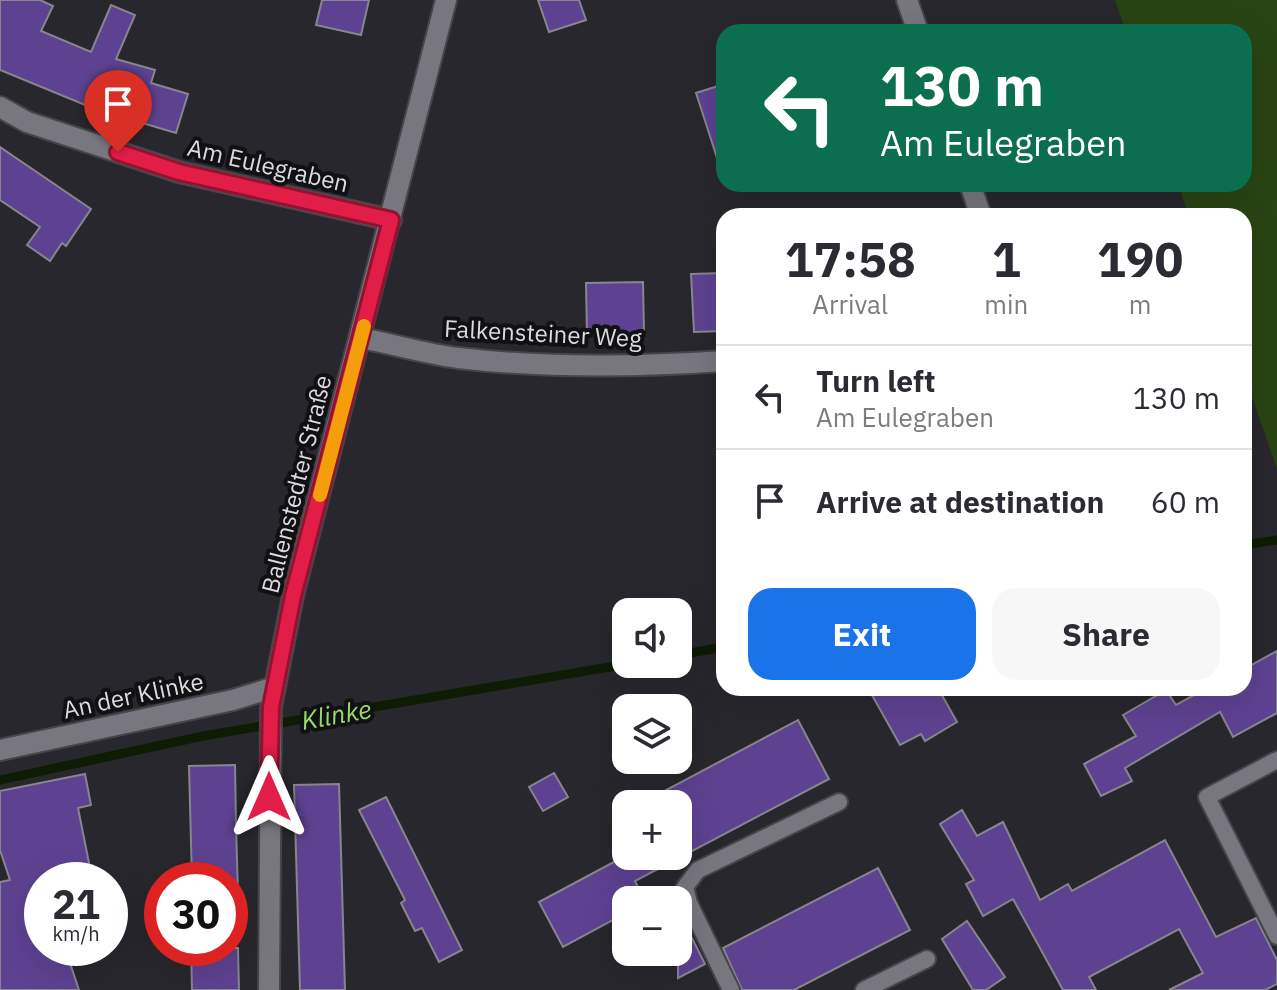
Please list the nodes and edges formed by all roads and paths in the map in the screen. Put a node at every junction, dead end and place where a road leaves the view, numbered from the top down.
1 (446, 0) edge
2 (907, 0) edge
3 (915, 24) edge
4 (0, 107) edge
5 (391, 220) junction
6 (361, 338) junction
7 (716, 362) edge
8 (273, 697) junction
9 (0, 750) edge
10 (1277, 760) edge
11 (839, 802) dead end
12 (1277, 936) edge
13 (927, 959) dead end
14 (269, 990) edge
15 (731, 990) edge
16 (864, 990) edge

1 - 5 street, Ballenstedter Straße
2 - 3 street
4 - 5 street, Am Eulegraben
5 - 6 street, Ballenstedter Straße
6 - 7 street, Falkensteiner Weg
6 - 8 street, Ballenstedter Straße
8 - 9 street, An der Klinke
8 - 14 street, Ballenstedter Straße
10 - 12 lane
11 - 15 lane
13 - 16 lane

